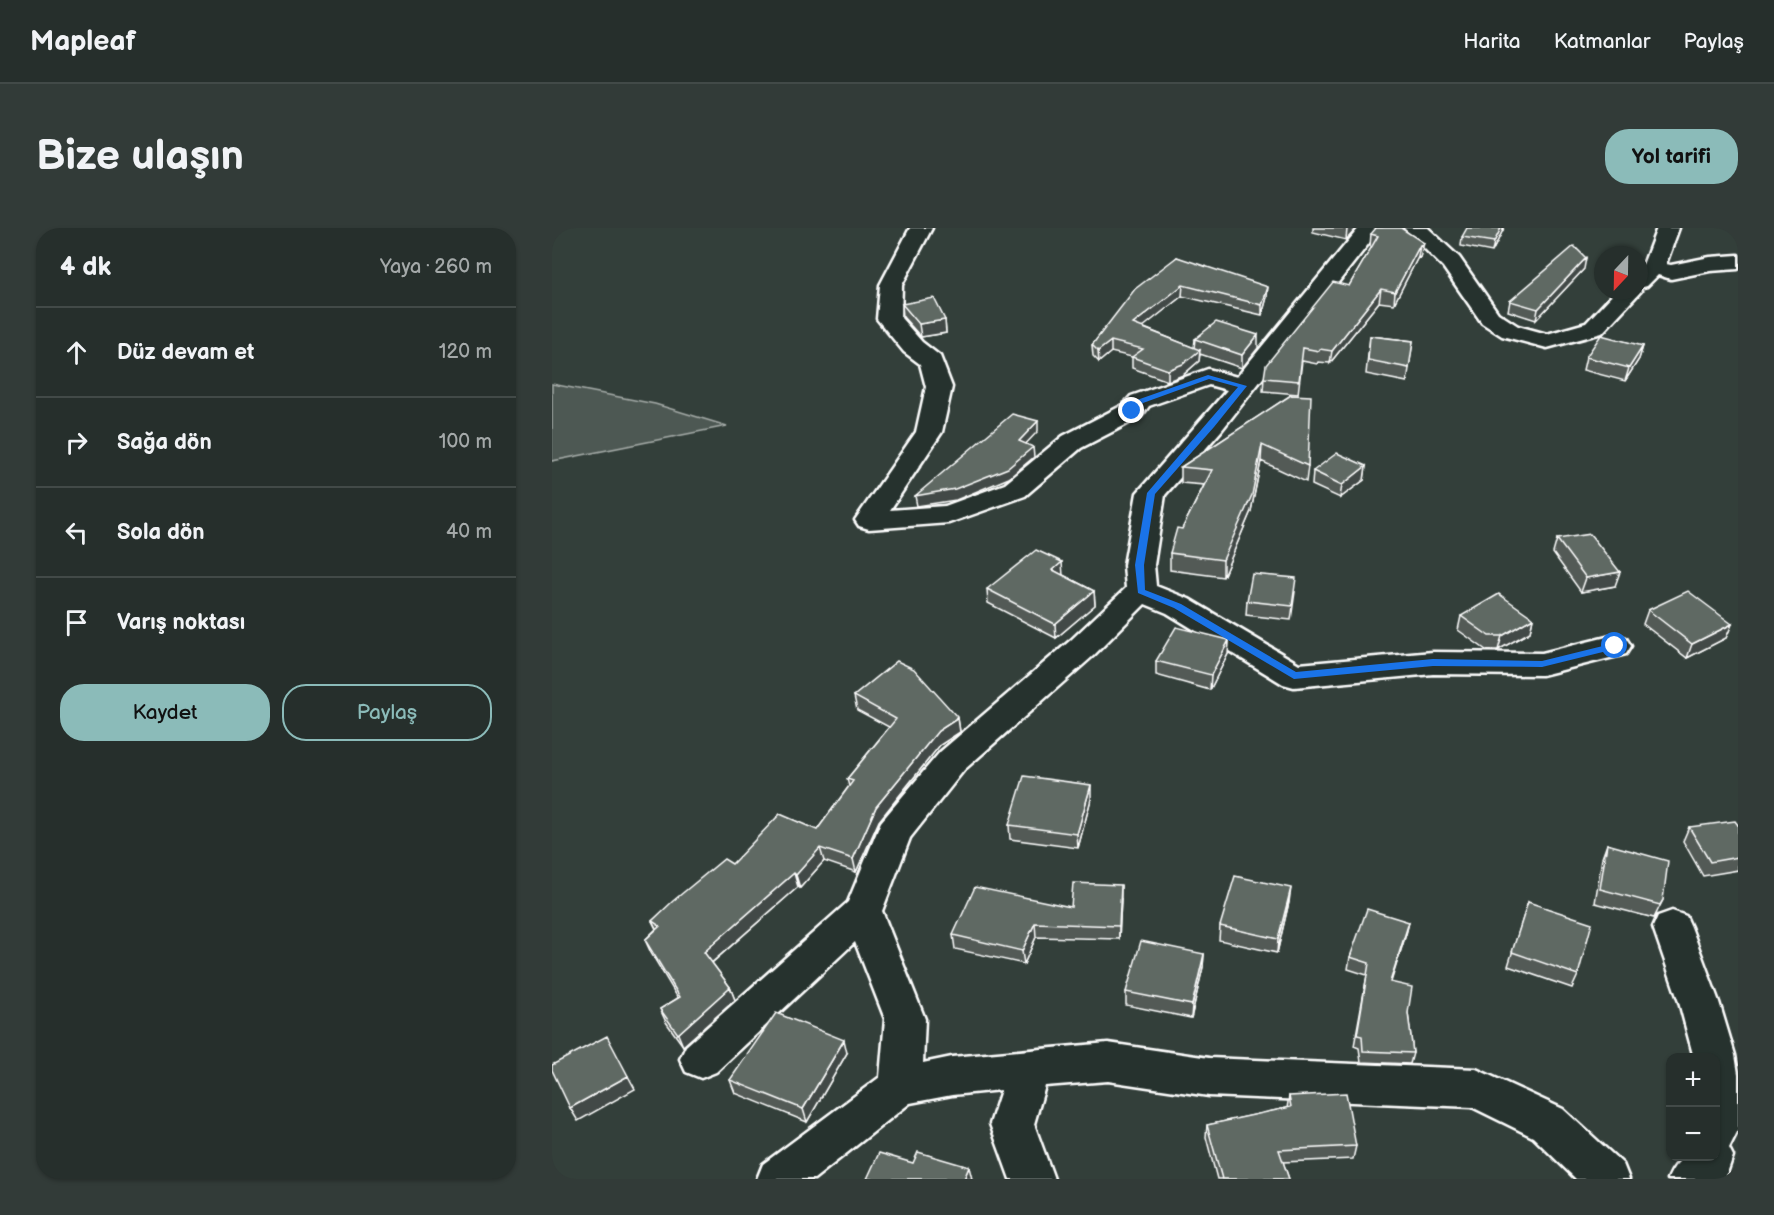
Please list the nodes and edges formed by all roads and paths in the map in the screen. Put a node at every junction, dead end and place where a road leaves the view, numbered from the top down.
1 (921, 228) edge
2 (1370, 228) edge
3 (1415, 228) edge
4 (1668, 228) edge
5 (1738, 262) edge
6 (1648, 270) edge
7 (1648, 274) edge
8 (1620, 300) edge
9 (1243, 386) junction
10 (1141, 591) junction
11 (1615, 646) dead end
12 (863, 911) junction
13 (1672, 927) dead end
14 (701, 1059) dead end
15 (1029, 1069) junction
16 (900, 1086) junction
17 (1720, 1107) edge
18 (1710, 1161) edge
19 (779, 1179) edge
20 (1032, 1179) edge
21 (1607, 1179) edge
22 (1690, 1179) edge

1 - 9 street
2 - 9 street
3 - 8 street
4 - 6 street
5 - 7 street
9 - 10 street
10 - 11 street
10 - 12 street
12 - 14 street
12 - 16 street
13 - 17 street
15 - 16 street
15 - 20 street
15 - 21 street
16 - 19 street
18 - 22 street

